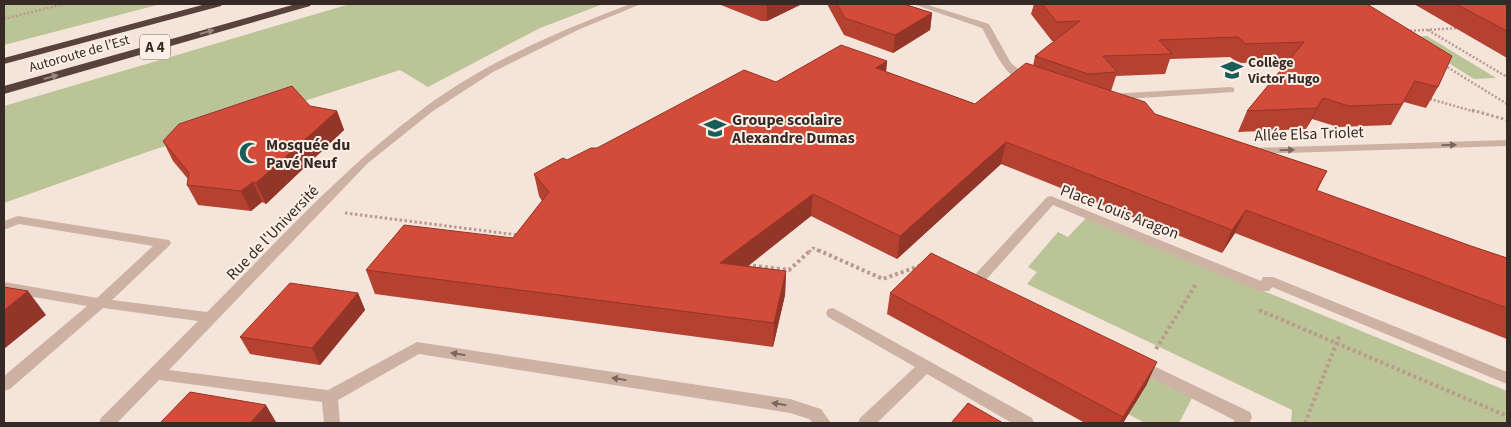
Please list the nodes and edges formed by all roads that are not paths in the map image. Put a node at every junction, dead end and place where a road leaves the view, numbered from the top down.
1 (218, 4) edge
2 (306, 4) edge
3 (638, 4) edge
4 (917, 4) edge
5 (4, 61) edge
6 (1034, 84) edge
7 (4, 90) edge
8 (1230, 90) dead end
9 (1096, 98) edge
10 (1507, 143) edge
11 (1237, 152) edge
12 (4, 226) edge
13 (4, 287) edge
14 (992, 292) edge
15 (100, 303) junction
16 (833, 313) dead end
17 (211, 318) junction
18 (1126, 359) edge
19 (926, 366) junction
20 (157, 374) junction
21 (1507, 378) edge
22 (4, 385) edge
23 (330, 397) junction
24 (107, 423) edge
25 (332, 423) edge
26 (823, 423) edge
27 (866, 423) edge
28 (1026, 423) edge
29 (1241, 423) edge

1 - 5 highway, Autoroute de l’Est / A 4
7 -> 2 highway, Autoroute de l’Est / A 4
3 - 17 street, Rue de l'Université
4 - 6 street
8 - 9 street
11 -> 10 street, Allée Elsa Triolet
12 - 15 street
13 - 15 street
14 - 21 street, Place Louis Aragon
15 - 17 street
15 - 22 street
16 - 19 street
17 - 20 street, Rue de l'Université
18 - 29 street
19 - 27 street
19 - 28 street
20 - 23 street
20 - 24 street, Rue de l'Université
23 - 25 street
26 -> 23 street

